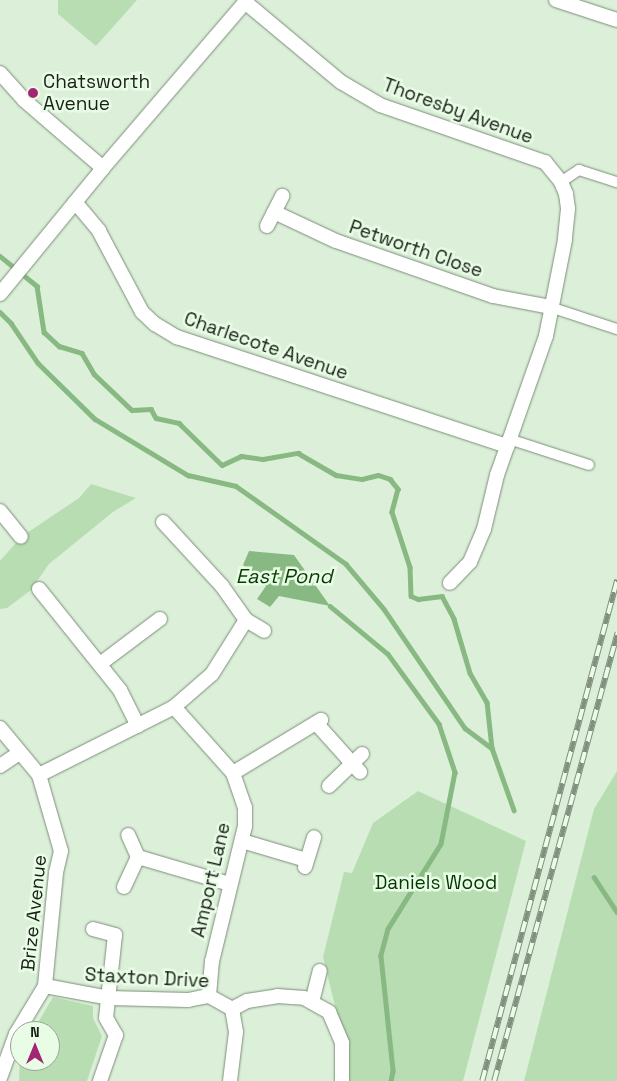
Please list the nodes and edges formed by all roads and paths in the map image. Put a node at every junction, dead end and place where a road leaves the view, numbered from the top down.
1 (556, 0) edge
2 (246, 1) edge
3 (617, 20) edge
4 (0, 73) edge
5 (103, 168) junction
6 (561, 182) junction
7 (617, 182) edge
8 (282, 196) dead end
9 (75, 202) junction
10 (274, 212) junction
11 (267, 226) dead end
12 (0, 294) edge
13 (550, 307) junction
14 (617, 329) edge
15 (508, 442) junction
16 (589, 465) dead end
17 (0, 511) edge
18 (163, 522) dead end
19 (21, 537) dead end
20 (450, 583) dead end
21 (39, 589) dead end
22 (160, 619) dead end
23 (246, 620) junction
24 (264, 631) dead end
25 (100, 664) junction
26 (174, 707) junction
27 (138, 726) junction
28 (0, 728) edge
29 (18, 753) junction
30 (0, 766) edge
31 (233, 772) junction
32 (39, 774) junction
33 (329, 786) dead end
34 (128, 835) dead end
35 (314, 837) dead end
36 (242, 842) junction
37 (138, 857) junction
38 (230, 884) junction
39 (124, 887) dead end
40 (93, 929) dead end
41 (320, 971) dead end
42 (45, 986) junction
43 (209, 996) junction
44 (109, 998) junction
45 (312, 1002) junction
46 (232, 1009) junction
47 (1, 1079) edge
48 (100, 1081) edge
49 (230, 1081) edge
50 (342, 1081) edge

1 - 3 street
2 - 5 street
2 - 6 street, Thoresby Avenue
4 - 5 street
5 - 9 street
6 - 7 street
6 - 13 street, Thoresby Avenue
8 - 10 street
9 - 12 street
9 - 15 street, Charlecote Avenue
10 - 11 street
10 - 13 street, Petworth Close
13 - 14 street
13 - 15 street, Thoresby Avenue
15 - 16 street
15 - 20 street, Thoresby Avenue
17 - 19 street
18 - 23 street
21 - 25 street
22 - 25 street
23 - 24 street
23 - 26 street
25 - 27 street
26 - 27 street
26 - 31 street, Amport Lane
27 - 32 street
28 - 29 street, Brize Avenue
29 - 30 street
29 - 32 street, Brize Avenue
31 - 33 street
31 - 36 street, Amport Lane
32 - 42 street, Brize Avenue
34 - 37 street
35 - 36 street
36 - 38 street, Amport Lane
37 - 38 street
37 - 39 street
38 - 43 street, Amport Lane
40 - 44 street
41 - 45 street
42 - 44 street, Staxton Drive
42 - 47 street, Brize Avenue
43 - 44 street, Staxton Drive
43 - 46 street, Staxton Drive
44 - 48 street
45 - 46 street
45 - 50 street
46 - 49 street

